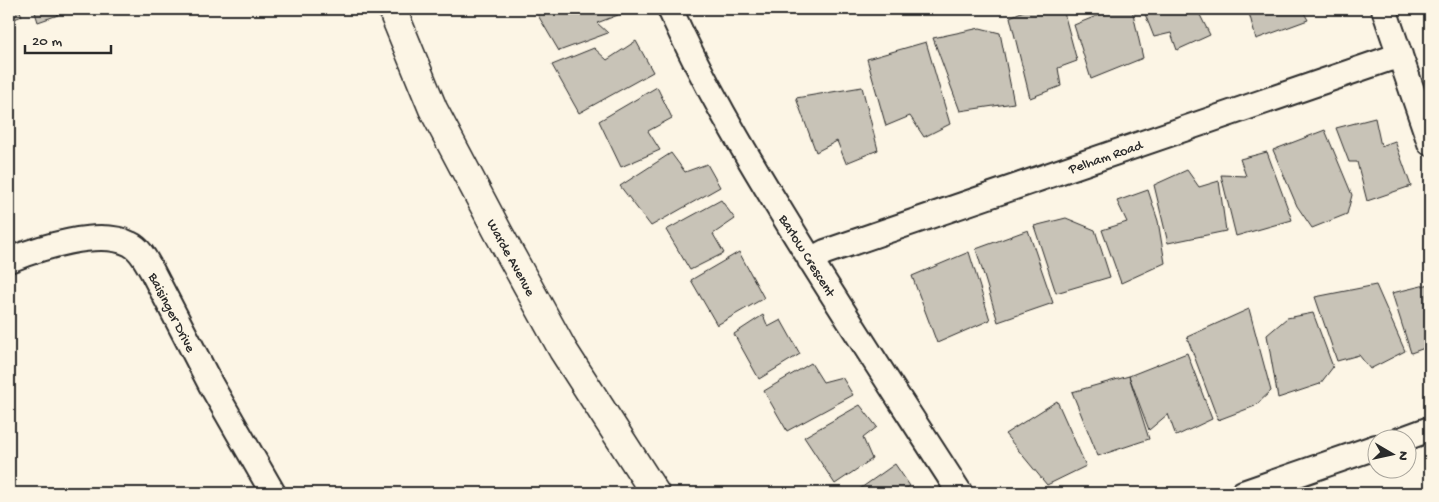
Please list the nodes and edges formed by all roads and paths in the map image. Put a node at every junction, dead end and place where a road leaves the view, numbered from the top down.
1 (392, 9) edge
2 (670, 9) edge
3 (1384, 9) edge
4 (1400, 55) junction
5 (1430, 144) edge
6 (9, 260) edge
7 (810, 260) junction
8 (1430, 429) edge
9 (1416, 434) edge
10 (1366, 451) edge
11 (273, 493) edge
12 (655, 493) edge
13 (960, 493) edge
14 (1243, 493) edge

1 - 12 main road, Warde Avenue
2 - 7 street, Barlow Crescent
3 - 4 street
4 - 5 street
4 - 7 street, Pelham Road
6 - 11 street, Baisinger Drive
7 - 13 street, Barlow Crescent
8 - 9 street
10 - 14 street

